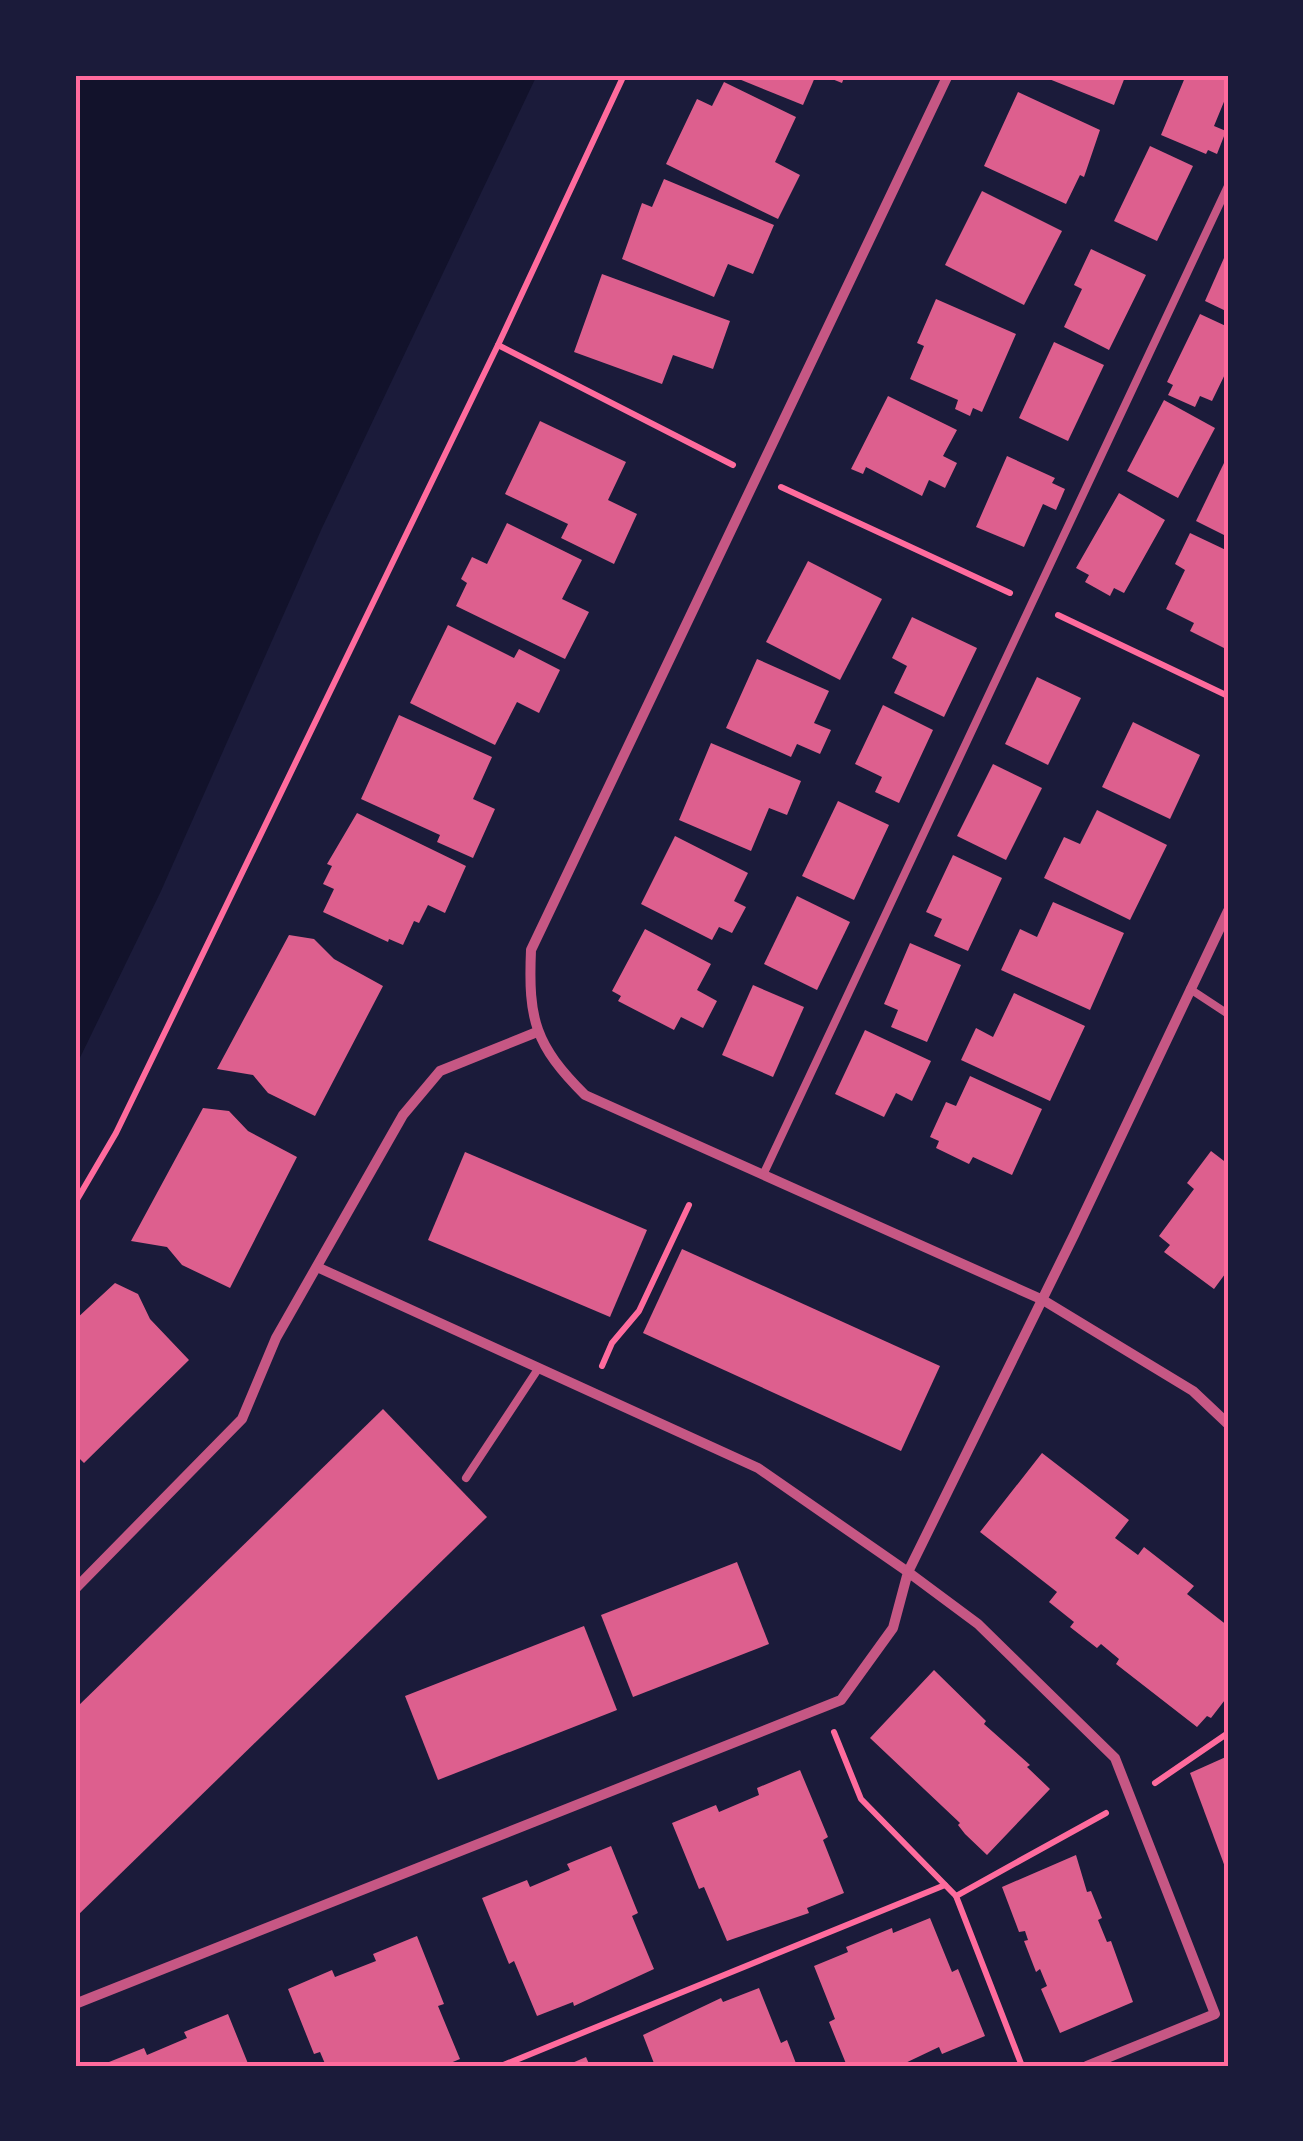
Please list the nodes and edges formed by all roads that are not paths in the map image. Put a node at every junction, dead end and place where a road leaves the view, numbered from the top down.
1 (948, 75) edge
2 (1228, 186) edge
3 (1228, 911) edge
4 (1190, 989) junction
5 (1228, 1014) edge
6 (537, 1032) junction
7 (764, 1175) junction
8 (317, 1267) junction
9 (1042, 1300) junction
10 (538, 1369) junction
11 (1228, 1424) edge
12 (466, 1478) dead end
13 (908, 1572) junction
14 (75, 1589) edge
15 (75, 2004) edge
16 (1087, 2066) edge

1 - 6 street
2 - 7 lane
3 - 4 street
4 - 5 lane
4 - 9 street
6 - 7 street
6 - 8 street
7 - 9 street
8 - 10 street
8 - 14 street
9 - 11 street
9 - 13 street
10 - 12 lane
10 - 13 street
13 - 15 street
13 - 16 street

